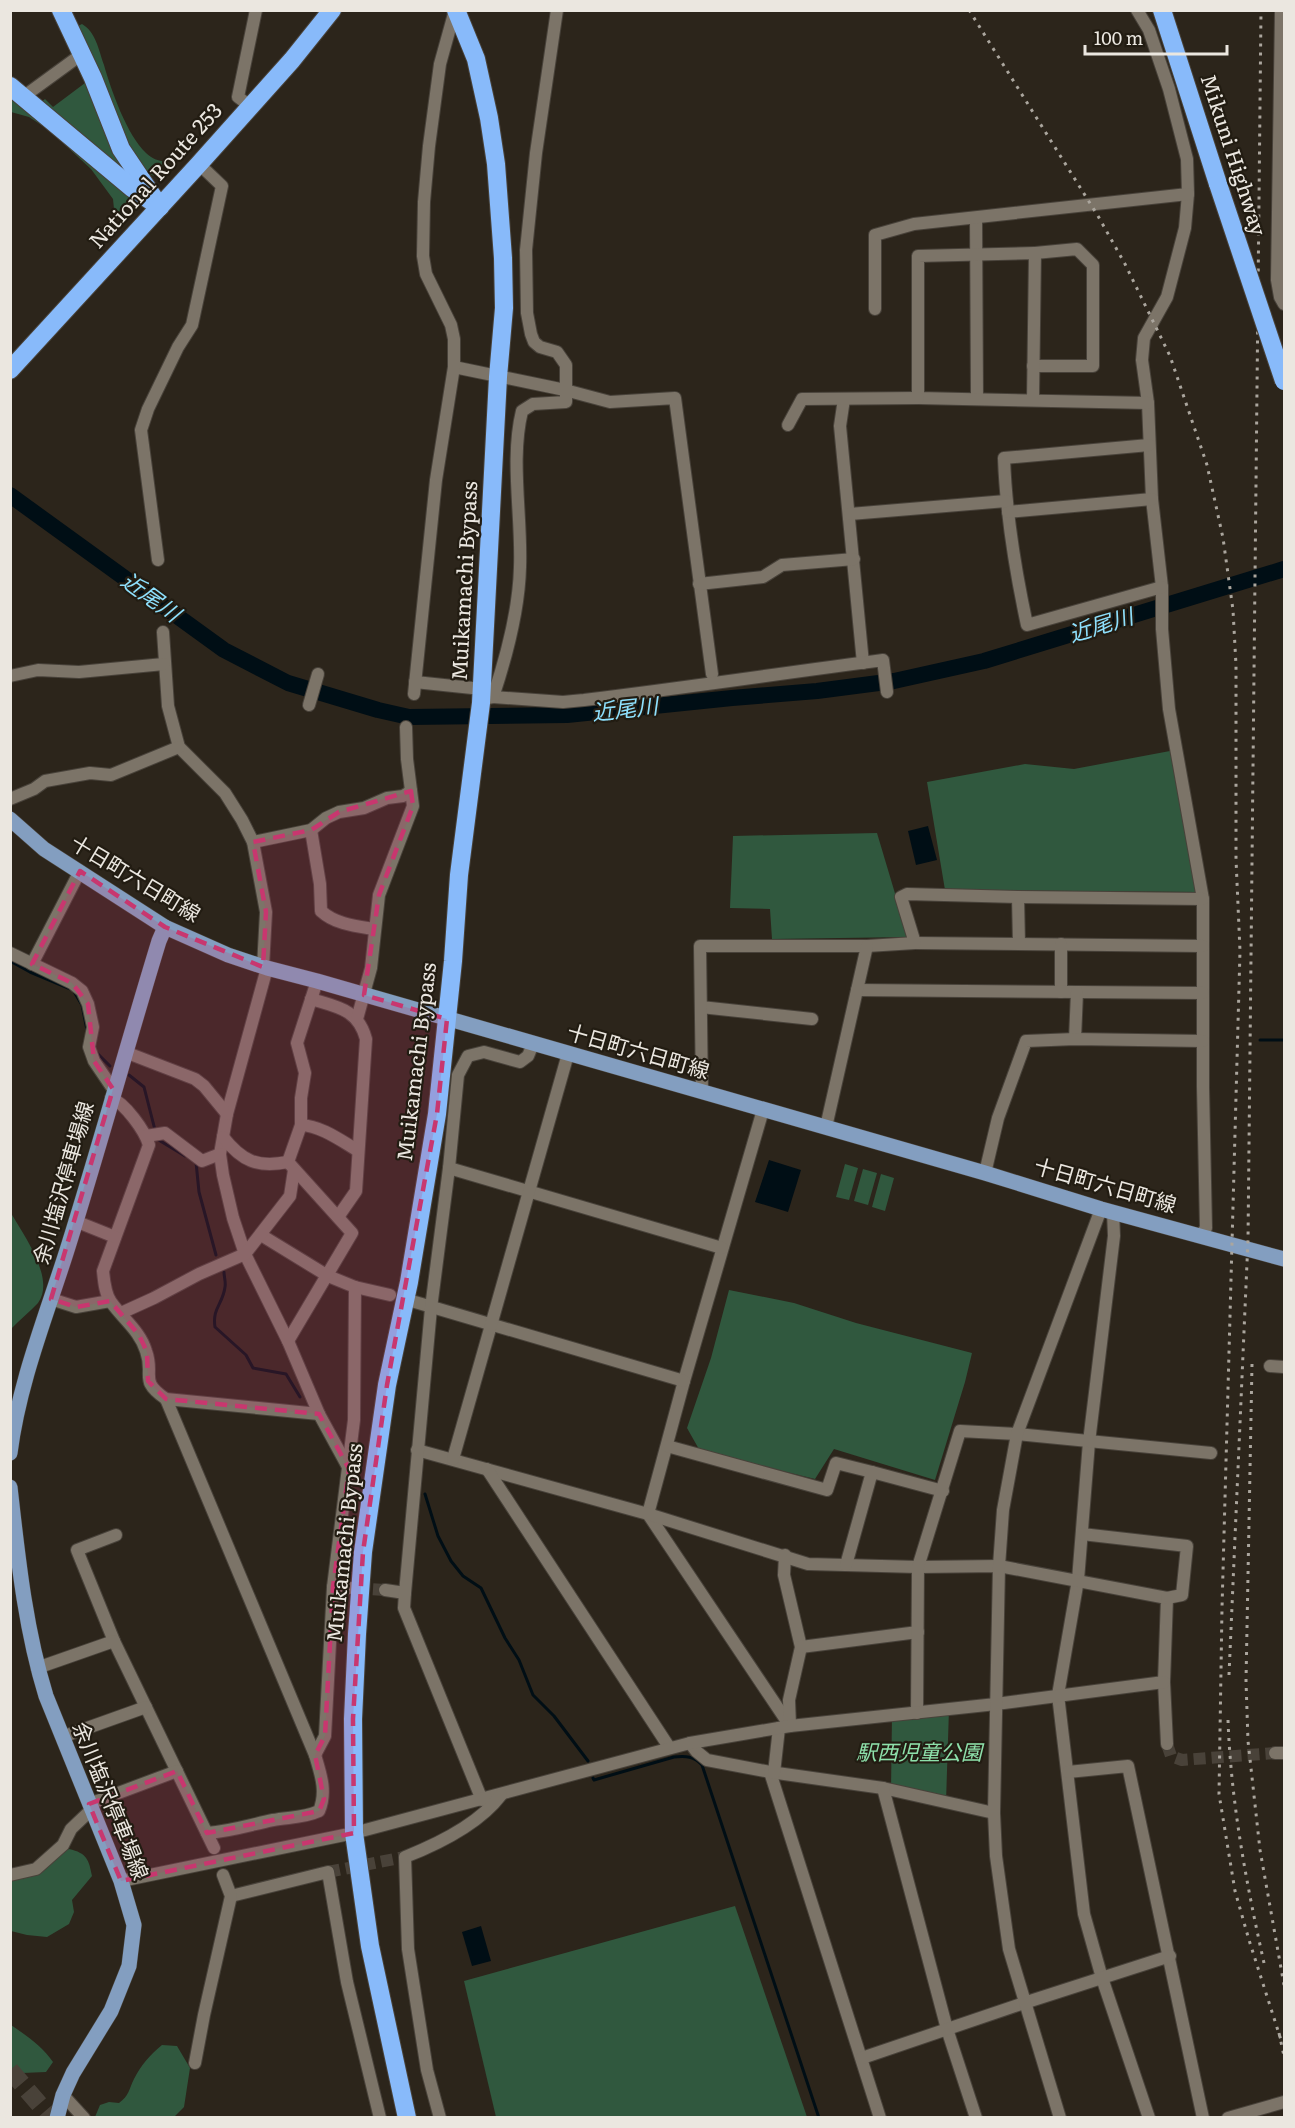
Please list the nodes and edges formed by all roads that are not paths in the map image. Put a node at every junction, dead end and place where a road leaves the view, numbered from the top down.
1 (61, 10) edge
2 (256, 10) edge
3 (332, 10) edge
4 (456, 10) edge
5 (557, 10) edge
6 (1137, 10) edge
7 (1162, 10) edge
8 (1281, 10) edge
9 (82, 54) junction
10 (17, 92) edge
11 (250, 106) junction
12 (1282, 128) edge
13 (200, 164) junction
14 (1188, 194) junction
15 (160, 207) junction
16 (976, 218) junction
17 (1035, 253) junction
18 (977, 254) junction
19 (1284, 304) edge
20 (875, 309) dead end
21 (1033, 366) junction
22 (453, 367) junction
23 (10, 370) edge
24 (498, 377) junction
25 (1284, 381) edge
26 (565, 390) junction
27 (918, 398) junction
28 (844, 399) junction
29 (977, 399) junction
30 (1033, 400) junction
31 (1148, 404) junction
32 (788, 425) dead end
33 (1149, 445) junction
34 (1152, 499) junction
35 (1007, 506) junction
36 (850, 514) junction
37 (854, 559) junction
38 (158, 560) dead end
39 (699, 584) junction
40 (1162, 587) junction
41 (163, 632) dead end
42 (863, 663) junction
43 (164, 664) junction
44 (318, 674) dead end
45 (711, 674) dead end
46 (10, 676) edge
47 (886, 691) dead end
48 (485, 697) junction
49 (309, 705) dead end
50 (406, 727) dead end
51 (179, 747) junction
52 (411, 791) junction
53 (10, 799) edge
54 (14, 828) edge
55 (311, 830) junction
56 (253, 842) junction
57 (80, 871) junction
58 (1018, 897) junction
59 (1203, 899) junction
60 (165, 927) junction
61 (374, 929) junction
62 (915, 943) junction
63 (1019, 944) junction
64 (1061, 944) junction
65 (867, 946) junction
66 (1203, 946) junction
67 (10, 953) edge
68 (32, 964) junction
69 (265, 968) junction
70 (317, 981) junction
71 (857, 990) junction
72 (1061, 992) junction
73 (1077, 992) junction
74 (1203, 993) junction
75 (364, 995) junction
76 (311, 999) junction
77 (701, 1007) junction
78 (357, 1019) junction
79 (447, 1019) junction
80 (812, 1019) dead end
81 (1075, 1039) junction
82 (1203, 1041) junction
83 (533, 1044) junction
84 (125, 1052) junction
85 (568, 1054) junction
86 (702, 1092) junction
87 (112, 1094) junction
88 (764, 1110) junction
89 (227, 1114) junction
90 (301, 1125) junction
91 (826, 1127) junction
92 (146, 1136) junction
93 (223, 1137) junction
94 (357, 1150) junction
95 (220, 1154) junction
96 (291, 1166) junction
97 (449, 1168) junction
98 (985, 1173) junction
99 (528, 1191) junction
100 (1107, 1211) junction
101 (338, 1216) junction
102 (75, 1221) junction
103 (261, 1235) junction
104 (1201, 1235) junction
105 (115, 1238) junction
106 (722, 1248) junction
107 (245, 1254) junction
108 (1284, 1259) edge
109 (328, 1276) junction
110 (356, 1287) junction
111 (390, 1295) dead end
112 (51, 1299) junction
113 (110, 1301) junction
114 (415, 1302) dead end
115 (431, 1308) junction
116 (121, 1312) junction
117 (491, 1324) junction
118 (288, 1341) junction
119 (1270, 1366) dead end
120 (1284, 1367) edge
121 (684, 1381) junction
122 (166, 1399) junction
123 (319, 1414) junction
124 (1017, 1434) junction
125 (1089, 1442) junction
126 (667, 1446) junction
127 (417, 1450) junction
128 (10, 1452) edge
129 (1212, 1453) dead end
130 (453, 1459) junction
131 (349, 1469) junction
132 (487, 1469) junction
133 (872, 1472) junction
134 (10, 1487) edge
135 (943, 1491) junction
136 (648, 1514) junction
137 (1082, 1534) junction
138 (116, 1535) dead end
139 (785, 1555) junction
140 (846, 1565) junction
141 (999, 1566) junction
142 (918, 1567) junction
143 (1078, 1580) junction
144 (333, 1587) junction
145 (355, 1588) tunnel mouth
146 (385, 1590) tunnel mouth
147 (405, 1593) junction
148 (1167, 1598) junction
149 (918, 1632) junction
150 (114, 1641) junction
151 (801, 1647) junction
152 (37, 1668) junction
153 (1164, 1682) junction
154 (1058, 1695) junction
155 (996, 1704) junction
156 (146, 1707) junction
157 (917, 1713) junction
158 (784, 1727) junction
159 (62, 1737) junction
160 (690, 1743) junction
161 (1167, 1744) dead end
162 (669, 1748) junction
163 (315, 1755) junction
164 (177, 1771) junction
165 (1068, 1772) junction
166 (772, 1773) junction
167 (883, 1788) junction
168 (501, 1795) junction
169 (482, 1800) junction
170 (90, 1807) junction
171 (994, 1813) junction
172 (207, 1833) junction
173 (354, 1833) junction
174 (214, 1848) dead end
175 (10, 1875) edge
176 (223, 1875) dead end
177 (121, 1881) junction
178 (231, 1896) junction
179 (1170, 1956) junction
180 (1102, 1978) junction
181 (1024, 2003) junction
182 (947, 2029) junction
183 (862, 2058) junction
184 (195, 2063) dead end
185 (63, 2095) junction
186 (1284, 2103) edge
187 (1231, 2117) edge
188 (57, 2118) edge
189 (84, 2118) edge
190 (380, 2118) edge
191 (407, 2118) edge
192 (440, 2118) edge
193 (880, 2118) edge
194 (976, 2118) edge
195 (1060, 2118) edge
196 (1149, 2118) edge
197 (1203, 2118) edge

1 - 9 highway
2 - 11 street
3 - 11 highway, National Route 253
4 - 22 street
4 - 24 highway, Muikamachi Bypass
5 - 26 street
6 - 14 street
7 - 25 highway, Mikuni Highway, bridge
8 - 12 street
9 - 10 street
9 - 15 highway
10 - 15 highway
11 - 13 highway, National Route 253
12 - 19 street
13 - 15 highway, National Route 253
13 - 38 street
14 - 16 street
14 - 31 street
15 - 23 highway, National Route 253
16 - 18 street
16 - 20 street
17 - 18 street
17 - 21 street
17 - 21 street
18 - 27 street
18 - 29 street
21 - 30 street
22 - 24 street
22 - 48 street
24 - 26 street
24 - 48 highway, Muikamachi Bypass
26 - 39 street
26 - 48 street
27 - 28 street
27 - 29 street
28 - 32 street
28 - 36 street
29 - 30 street
30 - 31 street
31 - 33 street
33 - 34 street
33 - 35 street
34 - 35 street
34 - 40 street
35 - 36 street
35 - 40 street
36 - 37 street
37 - 39 street
37 - 42 street
39 - 45 street
40 - 59 street
41 - 43 street
42 - 47 street
42 - 48 street
43 - 46 street
43 - 51 street
44 - 49 street
48 - 79 highway, Muikamachi Bypass
50 - 52 street
51 - 53 street
51 - 56 street
52 - 55 street
52 - 61 street
54 - 57 main road, 十日町六日町線
55 - 56 street
55 - 61 street
56 - 69 street
57 - 60 main road, 十日町六日町線
57 - 68 street
58 - 59 street
58 - 62 street
58 - 63 street
59 - 66 street
60 - 69 main road, 十日町六日町線
60 - 84 main road, 余川塩沢停車場線
61 - 75 street
62 - 63 street
62 - 65 street
63 - 64 street
64 - 66 street
64 - 72 street
65 - 71 street
65 - 77 street
66 - 74 street
67 - 68 street
68 - 87 street
69 - 70 main road, 十日町六日町線
69 - 89 street
70 - 75 main road, 十日町六日町線
70 - 76 street
71 - 72 street
71 - 91 street
72 - 73 street
73 - 74 street
73 - 81 street
74 - 82 street
75 - 78 street
75 - 79 main road, 十日町六日町線
76 - 78 street
76 - 90 street
77 - 80 street
77 - 86 street
78 - 94 street
79 - 83 main road, 十日町六日町線
79 - 173 highway, Muikamachi Bypass
81 - 82 street
81 - 98 street
82 - 104 street
83 - 85 main road, 十日町六日町線
83 - 97 street
84 - 87 main road, 余川塩沢停車場線
84 - 89 street
85 - 86 main road, 十日町六日町線
85 - 99 street
86 - 88 main road, 十日町六日町線
87 - 92 street
87 - 102 main road, 余川塩沢停車場線
88 - 91 main road, 十日町六日町線
88 - 106 street
89 - 93 street
90 - 94 street
90 - 96 street
91 - 98 main road, 十日町六日町線
92 - 95 street
92 - 105 street
93 - 95 street
93 - 96 street
94 - 101 street
95 - 107 street
96 - 101 street
96 - 103 street
97 - 99 street
97 - 115 street
98 - 100 main road, 十日町六日町線
99 - 106 street
99 - 117 street
100 - 104 main road, 十日町六日町線
100 - 124 street
100 - 125 street
101 - 109 street
102 - 105 street
102 - 112 main road, 余川塩沢停車場線
103 - 107 street
103 - 109 street
104 - 108 main road, 十日町六日町線
105 - 113 street
106 - 121 street
107 - 116 street
107 - 118 street
109 - 110 street
109 - 118 street
110 - 111 street
110 - 131 street
112 - 113 street
112 - 128 main road, 余川塩沢停車場線
113 - 116 street
114 - 115 street
115 - 117 street
115 - 127 street
116 - 122 street
117 - 121 street
117 - 130 street
118 - 123 street
119 - 120 street
121 - 126 street
122 - 123 street
122 - 163 street
123 - 131 street
124 - 125 street
124 - 135 street
124 - 141 street
125 - 129 street
125 - 137 street
126 - 133 street
126 - 136 street
127 - 130 street
127 - 147 street
130 - 132 street
131 - 144 street
132 - 136 street
132 - 162 street
133 - 135 street
133 - 140 street
134 - 152 main road, 余川塩沢停車場線
135 - 142 street
136 - 139 street
136 - 158 street
137 - 143 street
137 - 148 street
138 - 150 street
139 - 140 street
139 - 151 street
140 - 142 street
141 - 142 street
141 - 143 street
141 - 155 street
142 - 149 street
143 - 148 street
143 - 154 street
144 - 145 street
144 - 163 street
146 - 147 street
147 - 169 street
148 - 153 street
149 - 151 street
149 - 157 street
150 - 152 street
150 - 156 street
151 - 158 street
152 - 159 main road, 余川塩沢停車場線
153 - 154 street
153 - 161 street
154 - 155 street
154 - 165 street
155 - 157 street
155 - 171 street
156 - 159 street
156 - 164 street
157 - 158 street
158 - 160 street
158 - 166 street
159 - 170 main road, 余川塩沢停車場線
160 - 162 street
160 - 166 street
162 - 168 street
163 - 172 street
164 - 170 street
164 - 172 street
165 - 179 street
165 - 180 street
166 - 167 street
166 - 183 street
167 - 171 street
167 - 182 street
168 - 169 street
168 - 192 street
169 - 173 street
170 - 175 street
170 - 177 main road, 余川塩沢停車場線
171 - 181 street
172 - 174 street
173 - 177 street
173 - 191 highway, Muikamachi Bypass
176 - 178 street
177 - 185 main road, 余川塩沢停車場線
178 - 184 street
178 - 190 street
179 - 180 street
179 - 197 street
180 - 181 street
180 - 196 street
181 - 182 street
181 - 195 street
182 - 183 street
182 - 194 street
183 - 193 street
185 - 188 main road, 余川塩沢停車場線
185 - 189 street
186 - 187 street

